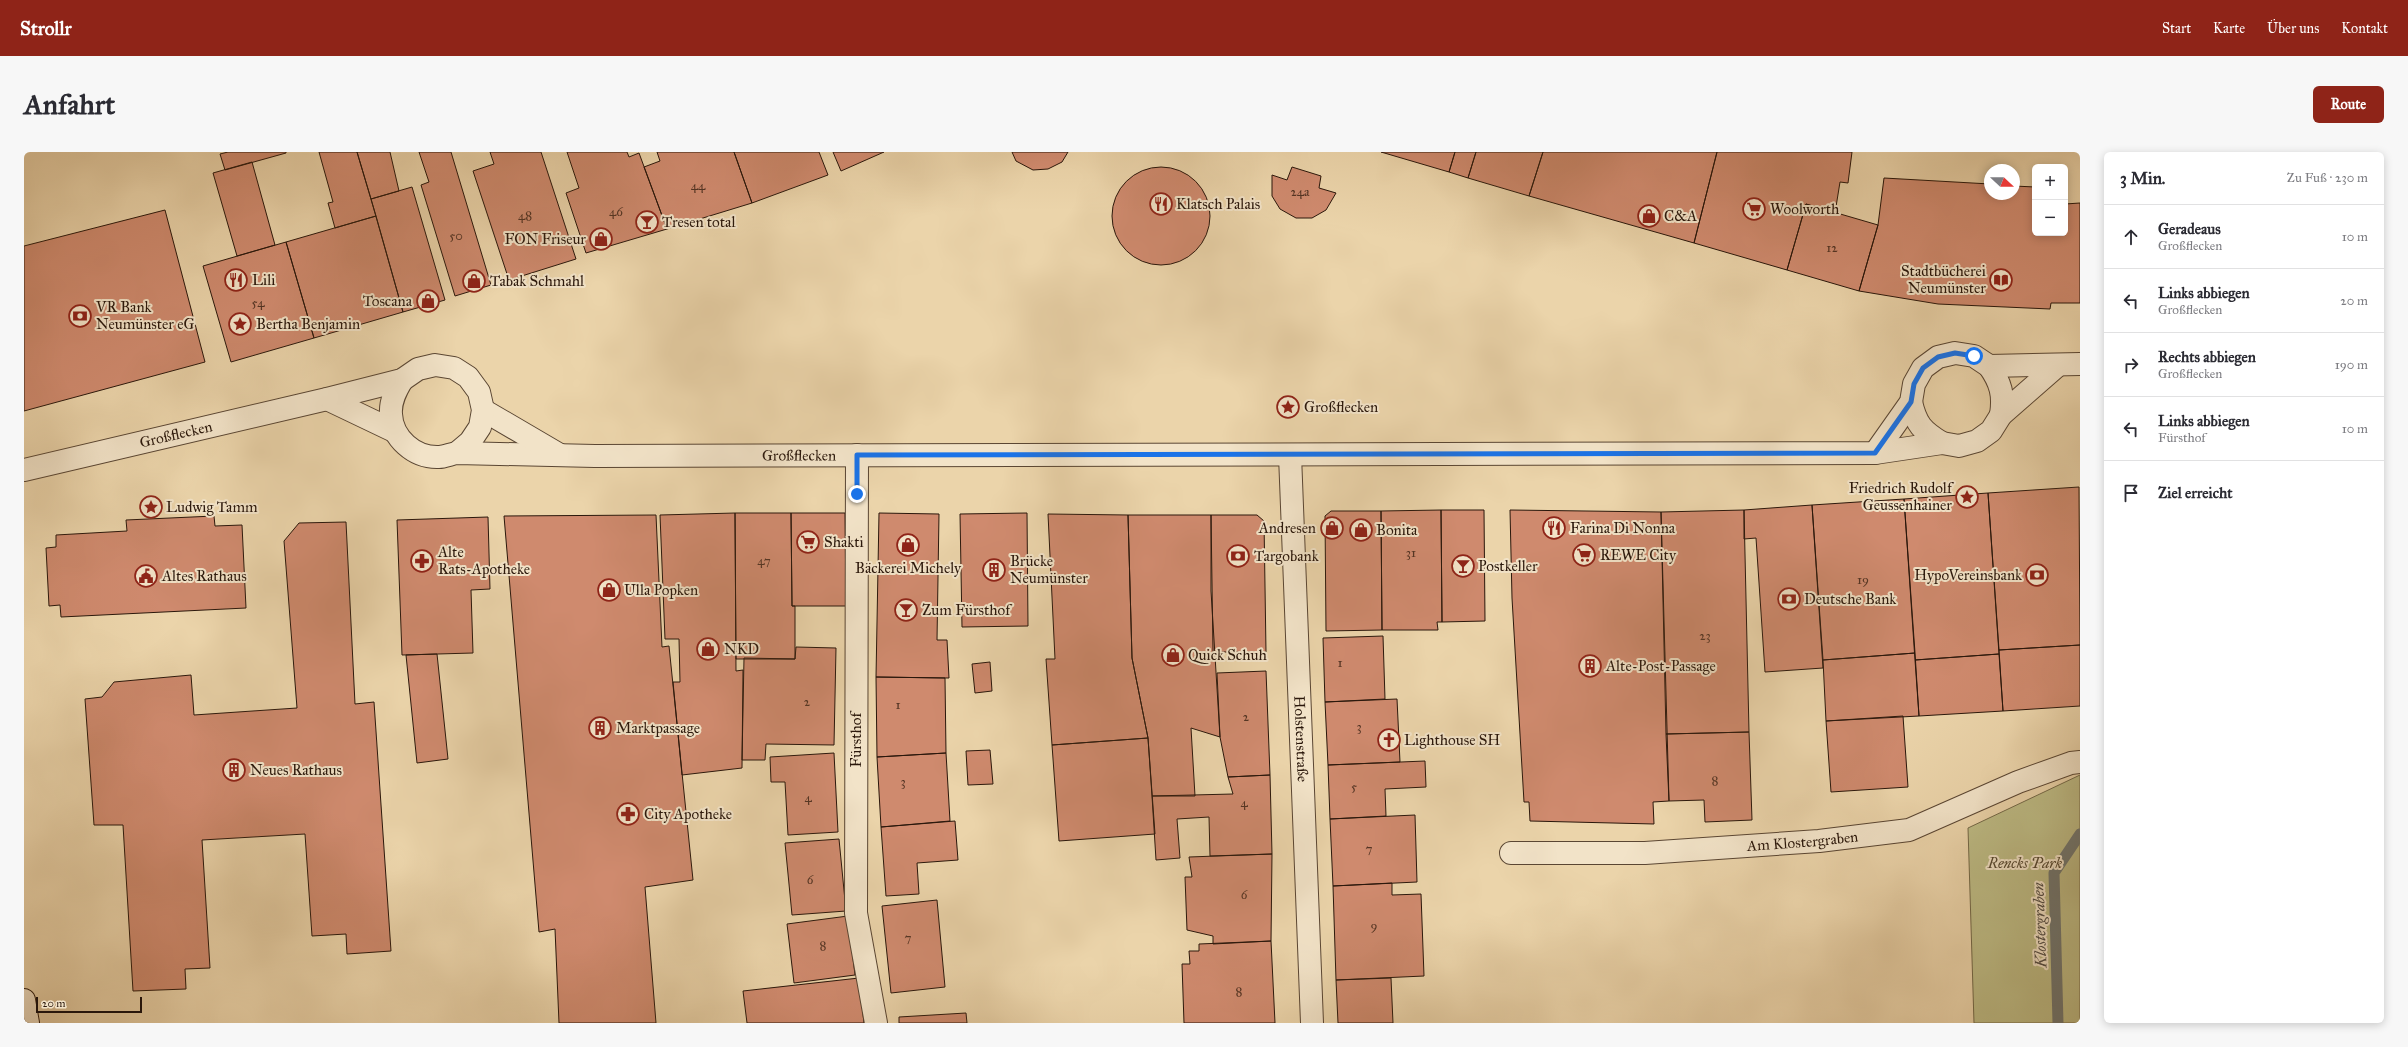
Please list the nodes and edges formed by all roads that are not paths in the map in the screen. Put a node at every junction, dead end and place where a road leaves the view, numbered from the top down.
1 (2080, 364) edge
2 (1989, 366) junction
3 (2057, 366) junction
4 (402, 380) junction
5 (327, 399) junction
6 (1911, 402) junction
7 (483, 410) junction
8 (2001, 415) junction
9 (394, 431) junction
10 (1942, 443) junction
11 (457, 453) junction
12 (1875, 453) junction
13 (1290, 454) junction
14 (857, 455) junction
15 (563, 456) junction
16 (24, 470) edge
17 (2080, 762) edge
18 (1511, 853) dead end
19 (24, 1000) edge
20 (28, 1023) edge
21 (876, 1023) edge
22 (1312, 1023) edge

1 - 3 street
2 - 3 street
2 - 6 street, Großflecken
2 - 8 street, Großflecken
3 - 8 street, Großflecken
4 - 5 street, Großflecken
4 - 7 street, Großflecken
4 - 9 street, Großflecken
5 - 9 street, Großflecken
5 - 16 street, Großflecken
6 - 10 street, Großflecken
6 - 12 street, Großflecken
7 - 11 street, Großflecken
7 - 15 street
8 - 10 street, Großflecken
9 - 11 street, Großflecken
10 - 12 street, Großflecken
11 - 15 street, Großflecken
12 - 13 street, Großflecken
13 - 14 street, Großflecken
13 - 22 street, Holstenstraße
14 - 15 street, Großflecken
14 - 21 street, Fürsthof
17 - 18 street, Am Klostergraben
19 - 20 street

